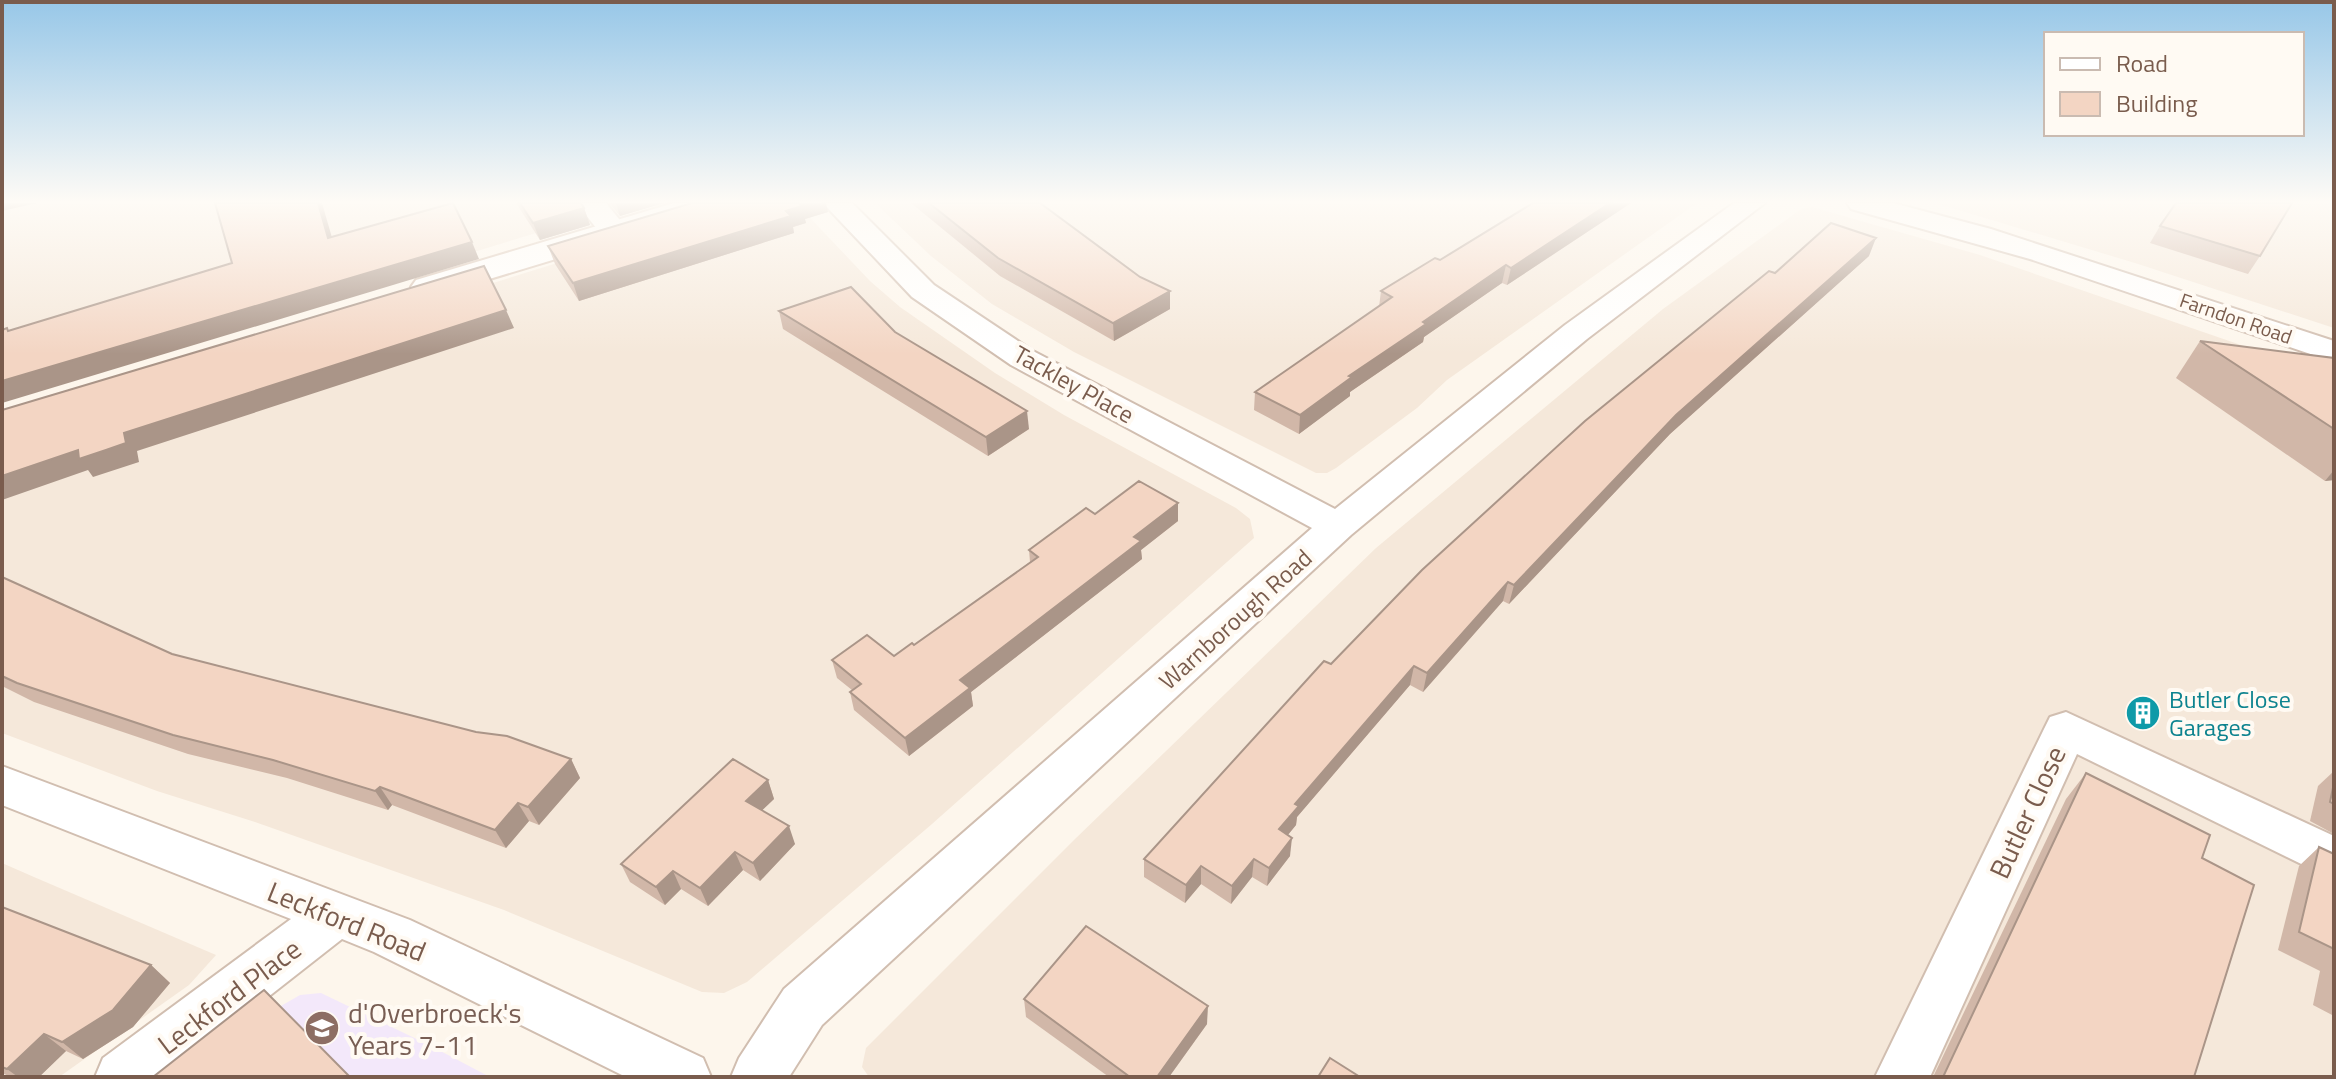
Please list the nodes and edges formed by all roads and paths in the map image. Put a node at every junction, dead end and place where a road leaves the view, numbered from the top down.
1 (509, 253) edge
2 (886, 253) edge
3 (1683, 253) edge
4 (2044, 253) edge
5 (402, 295) edge
6 (2334, 352) edge
7 (1338, 526) junction
8 (2, 785) edge
9 (2334, 859) edge
10 (335, 915) junction
11 (122, 1077) edge
12 (684, 1077) edge
13 (758, 1077) edge
14 (1902, 1077) edge

1 - 5 street
2 - 7 street, Tackley Place
3 - 7 street, Warnborough Road
4 - 6 street, Farndon Road
7 - 13 street, Warnborough Road
8 - 10 street, Leckford Road
9 - 14 street, Butler Close
10 - 11 street, Leckford Place
10 - 12 street, Leckford Road

